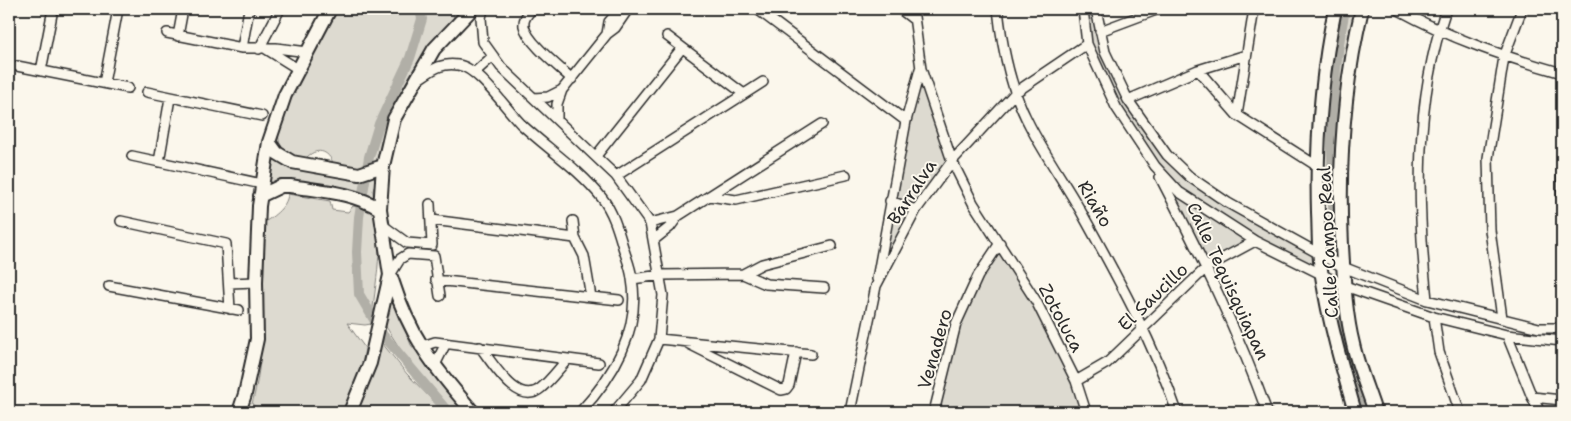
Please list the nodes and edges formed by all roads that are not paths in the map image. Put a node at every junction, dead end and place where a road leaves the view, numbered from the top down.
1 (53, 9) edge
2 (118, 9) edge
3 (184, 9) edge
4 (249, 9) edge
5 (280, 9) edge
6 (330, 9) edge
7 (472, 9) edge
8 (483, 9) edge
9 (532, 9) edge
10 (620, 9) edge
11 (628, 9) edge
12 (757, 9) edge
13 (900, 9) edge
14 (913, 9) edge
15 (998, 9) edge
16 (1083, 9) edge
17 (1096, 9) edge
18 (1159, 9) edge
19 (1254, 9) edge
20 (1335, 9) edge
21 (1362, 9) edge
22 (1397, 9) edge
23 (1446, 9) edge
24 (1522, 9) edge
25 (913, 19) junction
26 (1100, 31) junction
27 (1438, 31) junction
28 (167, 33) dead end
29 (607, 34) junction
30 (178, 36) junction
31 (667, 36) dead end
32 (1087, 44) junction
33 (242, 48) junction
34 (682, 48) junction
35 (262, 49) junction
36 (308, 52) junction
37 (1246, 55) junction
38 (493, 56) junction
39 (1504, 57) junction
40 (17, 66) dead end
41 (298, 69) junction
42 (920, 69) junction
43 (1198, 70) junction
44 (41, 71) junction
45 (474, 73) junction
46 (1562, 73) edge
47 (572, 78) junction
48 (415, 82) junction
49 (763, 82) dead end
50 (104, 83) junction
51 (128, 88) dead end
52 (562, 90) junction
53 (147, 92) dead end
54 (1016, 92) junction
55 (744, 94) junction
56 (170, 98) junction
57 (534, 98) junction
58 (1128, 100) junction
59 (1237, 115) junction
60 (262, 116) dead end
61 (556, 120) junction
62 (906, 121) junction
63 (822, 124) dead end
64 (270, 142) junction
65 (1562, 154) edge
66 (1167, 155) junction
67 (132, 156) dead end
68 (596, 156) junction
69 (952, 161) junction
70 (159, 162) junction
71 (383, 166) junction
72 (1154, 166) junction
73 (1317, 166) junction
74 (846, 175) dead end
75 (616, 176) junction
76 (261, 190) junction
77 (710, 196) junction
78 (890, 201) junction
79 (430, 204) dead end
80 (380, 209) junction
81 (916, 210) junction
82 (1562, 210) edge
83 (678, 216) junction
84 (432, 220) junction
85 (121, 221) dead end
86 (573, 221) dead end
87 (381, 224) junction
88 (650, 224) junction
89 (574, 238) junction
90 (655, 239) junction
91 (1255, 241) junction
92 (408, 243) junction
93 (1000, 243) junction
94 (832, 246) dead end
95 (408, 254) junction
96 (1320, 254) junction
97 (1207, 267) junction
98 (1343, 267) junction
99 (743, 274) junction
100 (390, 275) junction
101 (661, 275) junction
102 (1321, 275) junction
103 (632, 279) junction
104 (436, 280) junction
105 (256, 282) junction
106 (229, 283) junction
107 (109, 286) dead end
108 (876, 286) junction
109 (1345, 286) junction
110 (824, 288) dead end
111 (440, 296) dead end
112 (591, 297) junction
113 (619, 300) dead end
114 (1427, 300) junction
115 (1434, 317) junction
116 (1502, 318) junction
117 (1144, 328) junction
118 (1562, 328) edge
119 (1508, 334) junction
120 (659, 339) junction
121 (685, 341) junction
122 (1562, 341) edge
123 (446, 343) junction
124 (420, 347) junction
125 (480, 347) junction
126 (796, 352) junction
127 (811, 354) dead end
128 (568, 359) junction
129 (599, 363) dead end
130 (434, 368) junction
131 (1076, 381) junction
132 (1532, 397) junction
133 (1562, 400) edge
134 (239, 412) edge
135 (350, 412) edge
136 (473, 412) edge
137 (580, 412) edge
138 (614, 412) edge
139 (850, 412) edge
140 (934, 412) edge
141 (1086, 412) edge
142 (1177, 412) edge
143 (1267, 412) edge
144 (1355, 412) edge
145 (1375, 412) edge
146 (1460, 412) edge
147 (1540, 412) edge

1 - 44 street
2 - 50 street
3 - 30 street
4 - 33 street
5 - 35 street
6 - 36 street
7 - 48 street
8 - 38 street
9 - 47 street
10 - 29 street
11 - 29 street
12 - 62 street
13 - 25 street
14 - 25 street
15 - 54 street, Riaño
16 - 32 street
17 - 26 street
18 - 26 street
19 - 37 street
20 - 73 street, Calle Campo Real
21 - 98 street, Calle Campo Real
22 - 27 street
23 - 27 street
24 - 39 street
25 - 42 street
26 - 58 street
27 - 39 street
27 - 114 street
28 - 30 street
29 - 47 street
30 - 33 street
31 - 34 street
32 - 54 street, Barralva
32 - 72 street
33 - 35 street
34 - 55 street
34 - 68 street
35 - 36 street
35 - 41 street
36 - 41 street
37 - 43 street
37 - 59 street
38 - 45 street
38 - 57 street
39 - 46 street
39 - 116 street
40 - 44 street
41 - 64 street
42 - 62 street
42 - 69 street, Zotoluca
43 - 58 street
43 - 59 street
44 - 50 street
45 - 48 street
45 - 103 street
47 - 52 street
48 - 71 street
49 - 55 street
50 - 51 street
52 - 57 street
52 - 61 street
53 - 56 street
54 - 69 street, Barralva
54 - 117 street, Riaño
55 - 75 street
56 - 60 street
56 - 70 street
57 - 61 street
58 - 66 street
59 - 73 street
61 - 68 street
62 - 78 street
63 - 77 street
64 - 71 street
64 - 76 street
65 - 82 street
66 - 72 street
66 - 96 street
67 - 70 street
68 - 75 street
69 - 81 street, Barralva
69 - 93 street, Zotoluca
70 - 76 street
71 - 80 street
72 - 91 street
72 - 97 street, Calle Tequisquiapan
73 - 96 street, Calle Campo Real
74 - 77 street
75 - 88 street
76 - 80 street
76 - 105 street
77 - 83 street
78 - 81 street
78 - 108 street
79 - 84 street
80 - 87 street
81 - 108 street, Barralva
83 - 88 street
83 - 90 street
84 - 89 street
84 - 92 street
85 - 106 street
86 - 89 street
87 - 92 street
87 - 100 street
88 - 90 street
89 - 112 street
90 - 101 street
91 - 97 street, El Saucillo
91 - 102 street
92 - 95 street
93 - 131 street, Zotoluca
93 - 140 street, Venadero
94 - 99 street
95 - 100 street
95 - 104 street
96 - 98 street
96 - 102 street, Calle Campo Real
97 - 117 street, El Saucillo
97 - 143 street, Calle Tequisquiapan
98 - 109 street, Calle Campo Real
98 - 114 street
99 - 101 street
99 - 110 street
100 - 124 street
100 - 135 street
101 - 103 street
101 - 120 street
102 - 109 street
102 - 144 street, Calle Campo Real
103 - 137 street
104 - 111 street
104 - 112 street
105 - 106 street
105 - 134 street
106 - 107 street
108 - 139 street, Barralva
109 - 115 street
109 - 145 street, Calle Campo Real
112 - 113 street
114 - 116 street
115 - 119 street
115 - 146 street
116 - 118 street
117 - 131 street, El Saucillo
117 - 142 street, Riaño
119 - 122 street
119 - 132 street
120 - 121 street
120 - 138 street
121 - 126 street
121 - 126 street
123 - 124 street
123 - 125 street
123 - 130 street
124 - 130 street
125 - 128 street
125 - 128 street
126 - 127 street
128 - 129 street
130 - 136 street
131 - 141 street, Zotoluca
132 - 133 street
132 - 147 street

